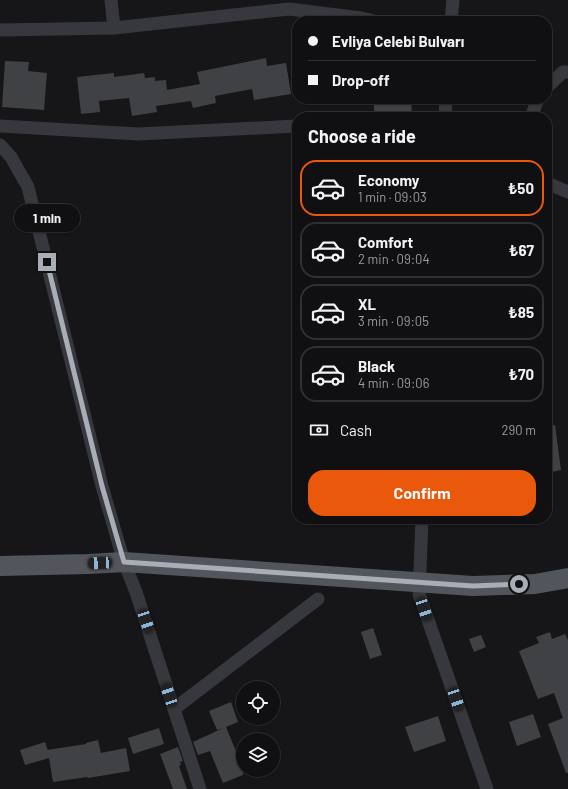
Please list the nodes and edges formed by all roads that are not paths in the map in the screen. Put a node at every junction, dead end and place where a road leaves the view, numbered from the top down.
1 (111, 0) edge
2 (453, 0) edge
3 (288, 5) edge
4 (350, 16) edge
5 (452, 16) edge
6 (114, 28) junction
7 (0, 30) edge
8 (568, 72) edge
9 (552, 82) edge
10 (0, 126) edge
11 (292, 126) edge
12 (0, 145) edge
13 (552, 185) edge
14 (568, 192) edge
15 (422, 524) edge
16 (124, 562) junction
17 (0, 566) edge
18 (568, 578) edge
19 (419, 583) junction
20 (318, 599) dead end
21 (174, 709) junction
22 (200, 789) edge
23 (487, 789) edge

1 - 6 street
2 - 5 street
3 - 4 street
3 - 6 street
6 - 7 street
8 - 9 street
10 - 11 street
12 - 16 street
13 - 14 street
15 - 19 street
16 - 17 main road
16 - 19 main road
16 - 21 street
18 - 19 main road
19 - 23 street
20 - 21 street
21 - 22 street

